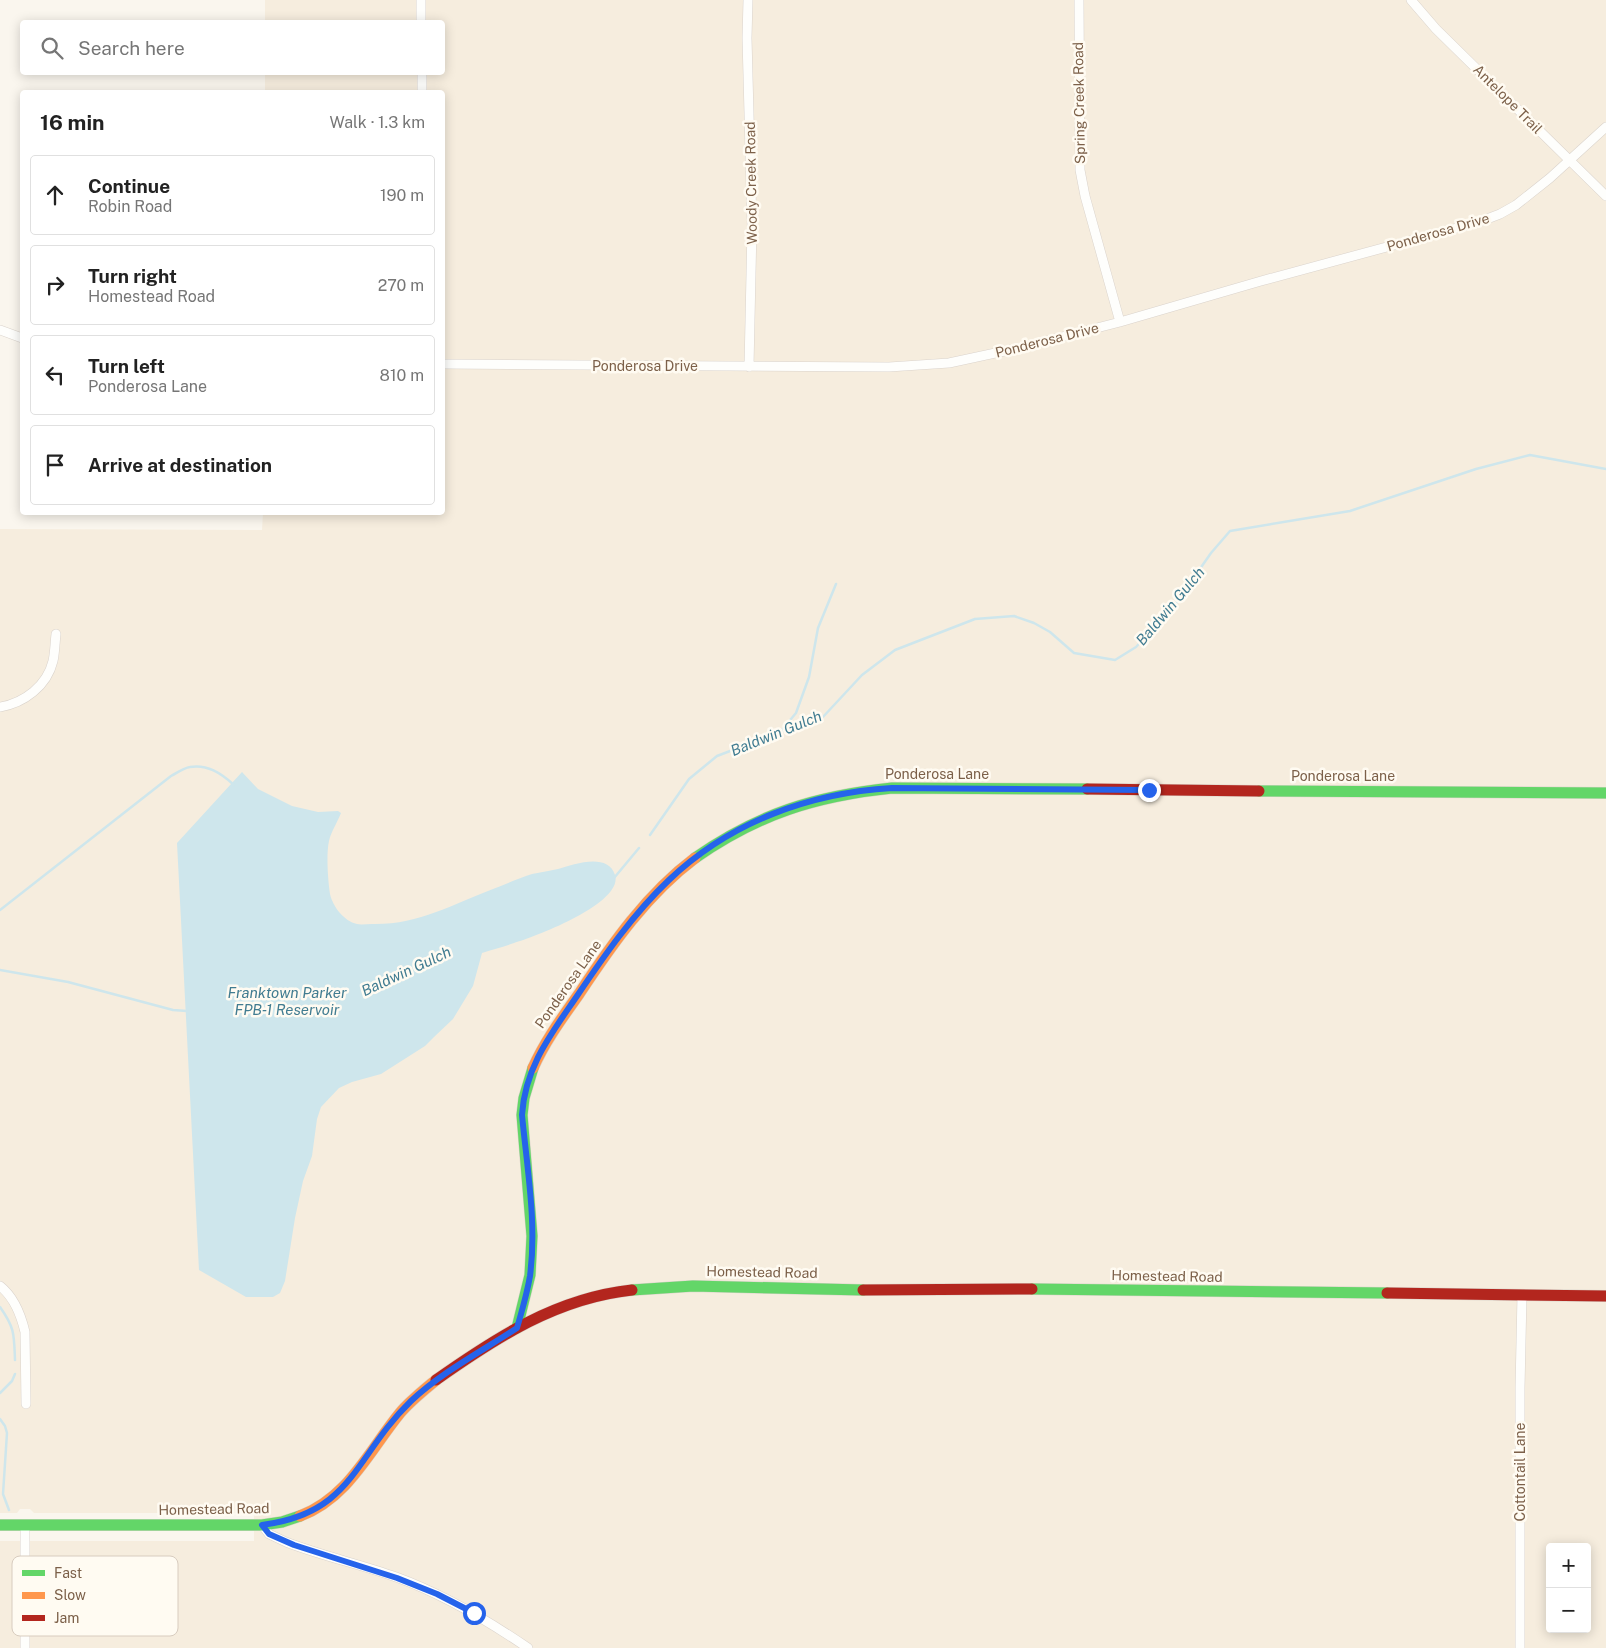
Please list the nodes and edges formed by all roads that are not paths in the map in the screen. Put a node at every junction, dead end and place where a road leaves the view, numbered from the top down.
1 (421, 0) edge
2 (748, 0) edge
3 (1079, 0) edge
4 (1411, 0) edge
5 (421, 20) edge
6 (422, 75) edge
7 (422, 90) edge
8 (1606, 127) edge
9 (1569, 160) junction
10 (1606, 196) edge
11 (1120, 322) junction
12 (0, 330) edge
13 (20, 337) edge
14 (445, 364) edge
15 (748, 367) junction
16 (56, 634) dead end
17 (0, 707) edge
18 (1606, 793) edge
19 (0, 1286) edge
20 (1522, 1295) junction
21 (1606, 1296) edge
22 (517, 1328) junction
23 (26, 1404) dead end
24 (0, 1525) edge
25 (24, 1525) junction
26 (262, 1525) junction
27 (24, 1556) edge
28 (528, 1648) edge
29 (1520, 1648) edge

1 - 5 street
2 - 15 street, Woody Creek Road
3 - 11 street, Spring Creek Road
4 - 9 street, Antelope Trail
6 - 7 street
8 - 9 street, Ponderosa Drive
9 - 10 street, Antelope Trail
9 - 11 street, Ponderosa Drive
11 - 15 street, Ponderosa Drive
12 - 13 street
14 - 15 street, Ponderosa Drive
16 - 17 street
18 - 22 street, Ponderosa Lane
19 - 23 street
20 - 21 street, Homestead Road
20 - 22 street, Homestead Road
20 - 29 street, Cottontail Lane
22 - 26 street, Homestead Road
24 - 25 street, Homestead Road
25 - 26 street, Homestead Road
25 - 27 street
26 - 28 street

